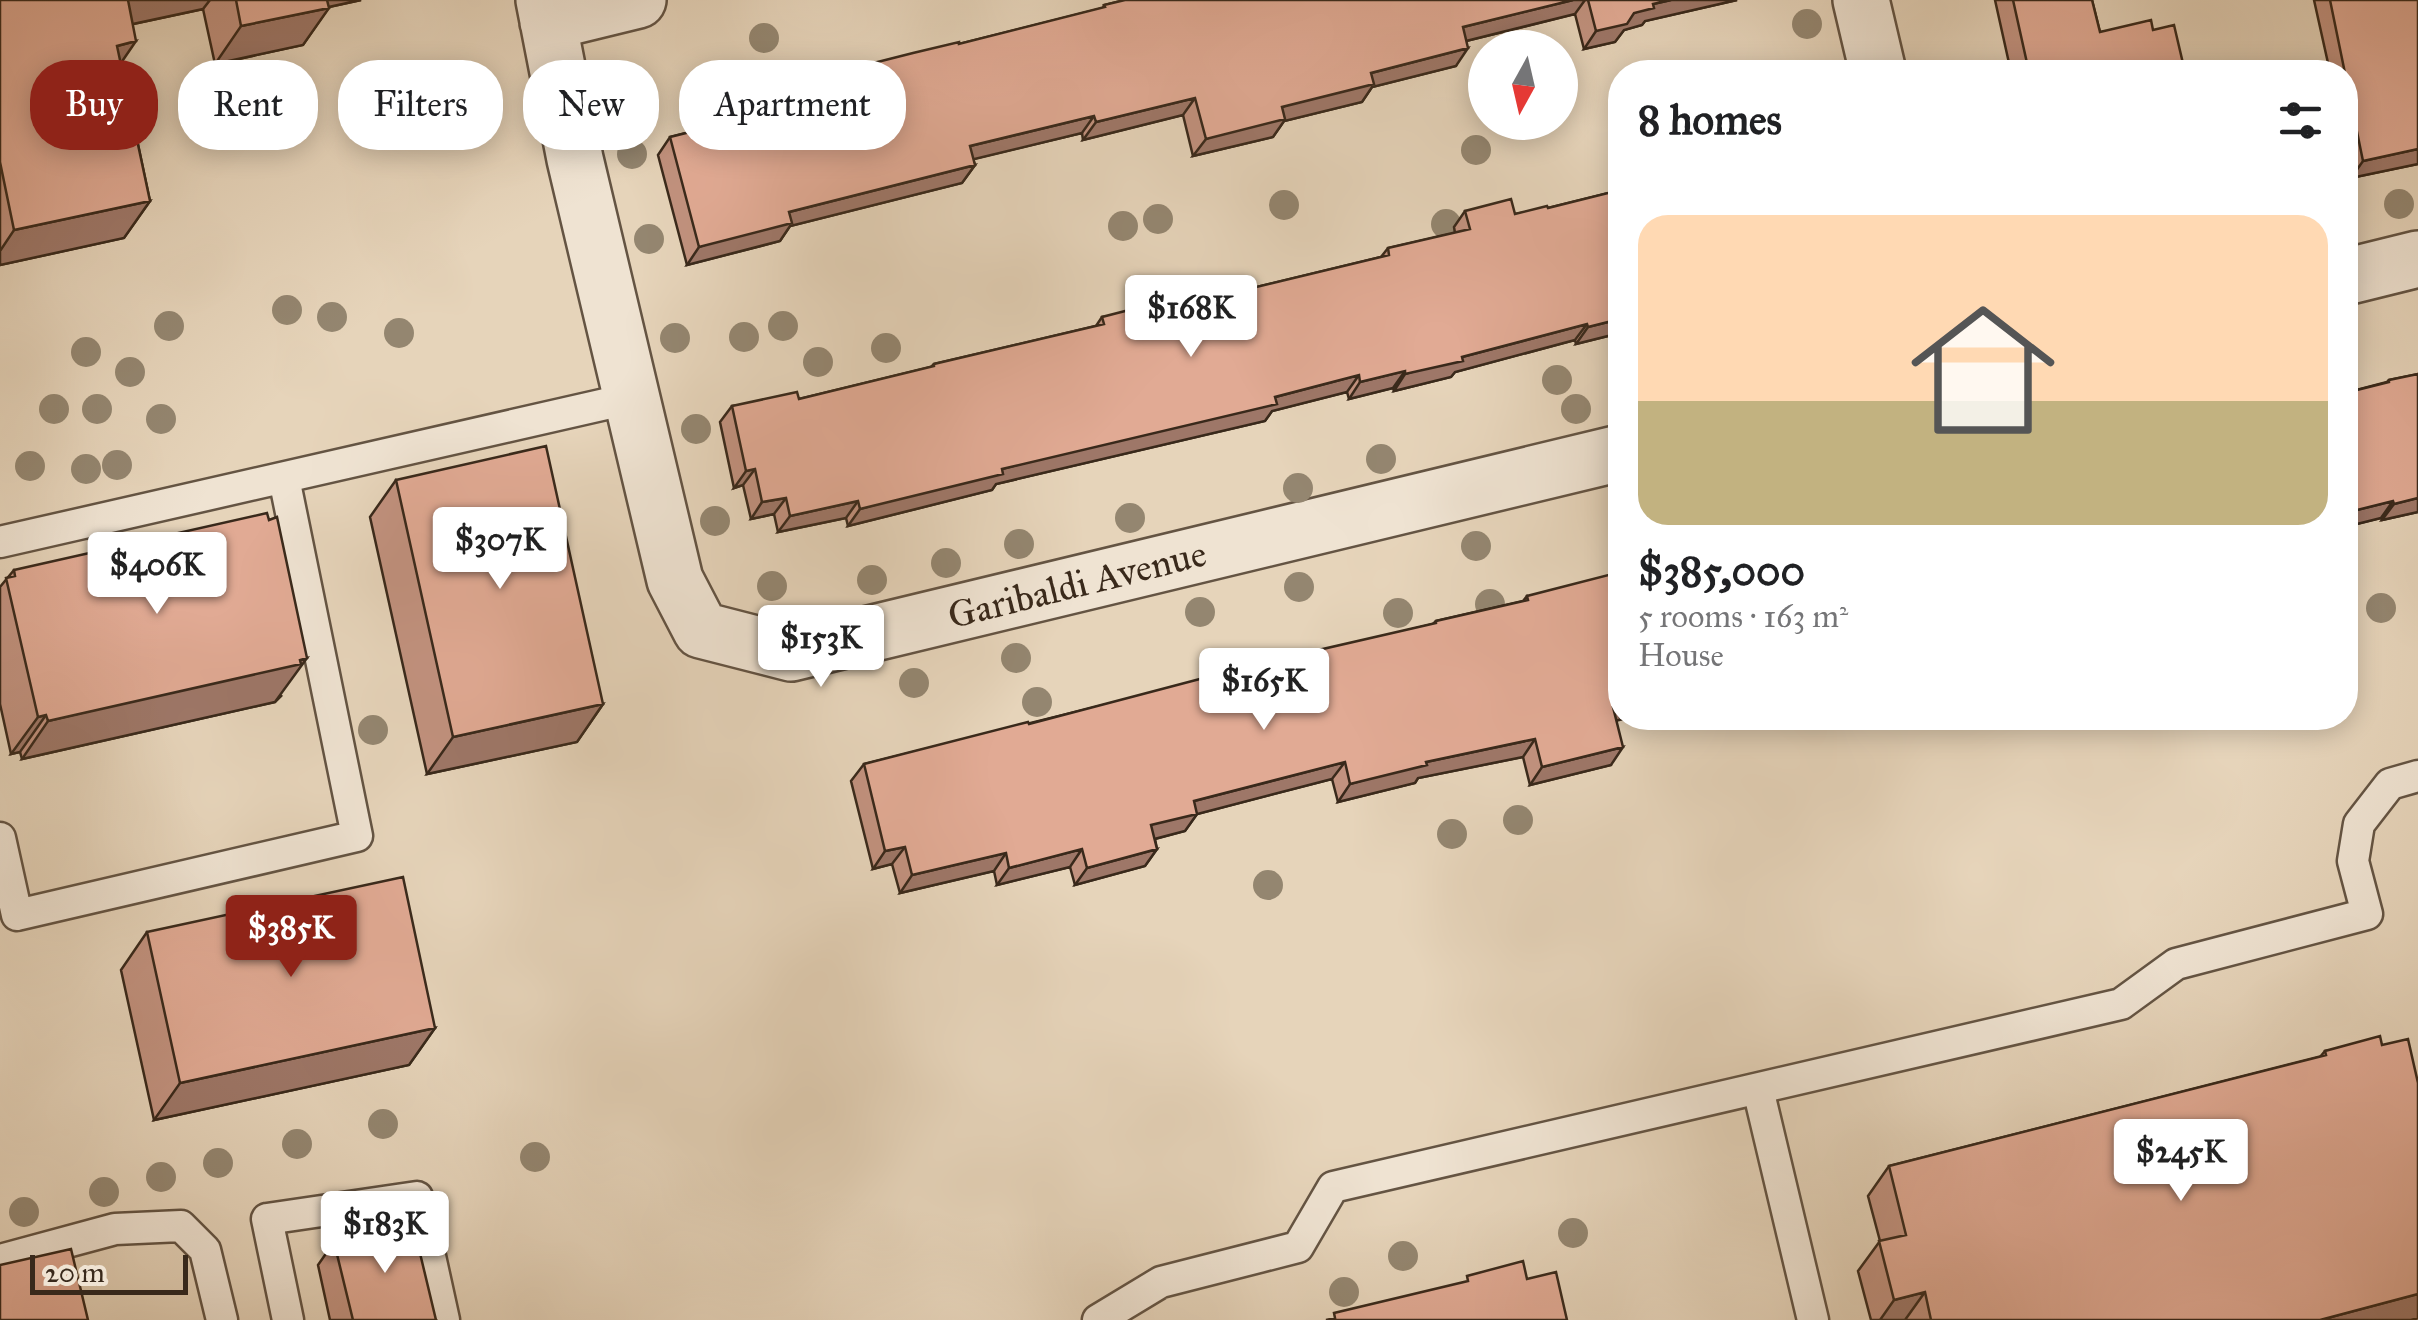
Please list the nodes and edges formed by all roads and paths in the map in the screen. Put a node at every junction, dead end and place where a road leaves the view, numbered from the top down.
1 (638, 0) edge
2 (1862, 0) edge
3 (546, 11) edge
4 (1875, 60) edge
5 (2418, 259) edge
6 (2358, 274) edge
7 (632, 398) junction
8 (1608, 456) edge
9 (284, 478) junction
10 (0, 542) edge
11 (2418, 776) edge
12 (0, 838) edge
13 (1758, 1089) junction
14 (0, 1260) edge
15 (222, 1320) edge
16 (288, 1320) edge
17 (444, 1320) edge
18 (1098, 1320) edge
19 (1813, 1320) edge

1 - 3 street
2 - 4 street
3 - 7 street, Garibaldi Avenue
5 - 6 street
7 - 8 street, Garibaldi Avenue
7 - 9 lane
9 - 10 lane
9 - 12 lane
11 - 13 lane
13 - 18 lane
13 - 19 lane
14 - 15 lane
16 - 17 lane

